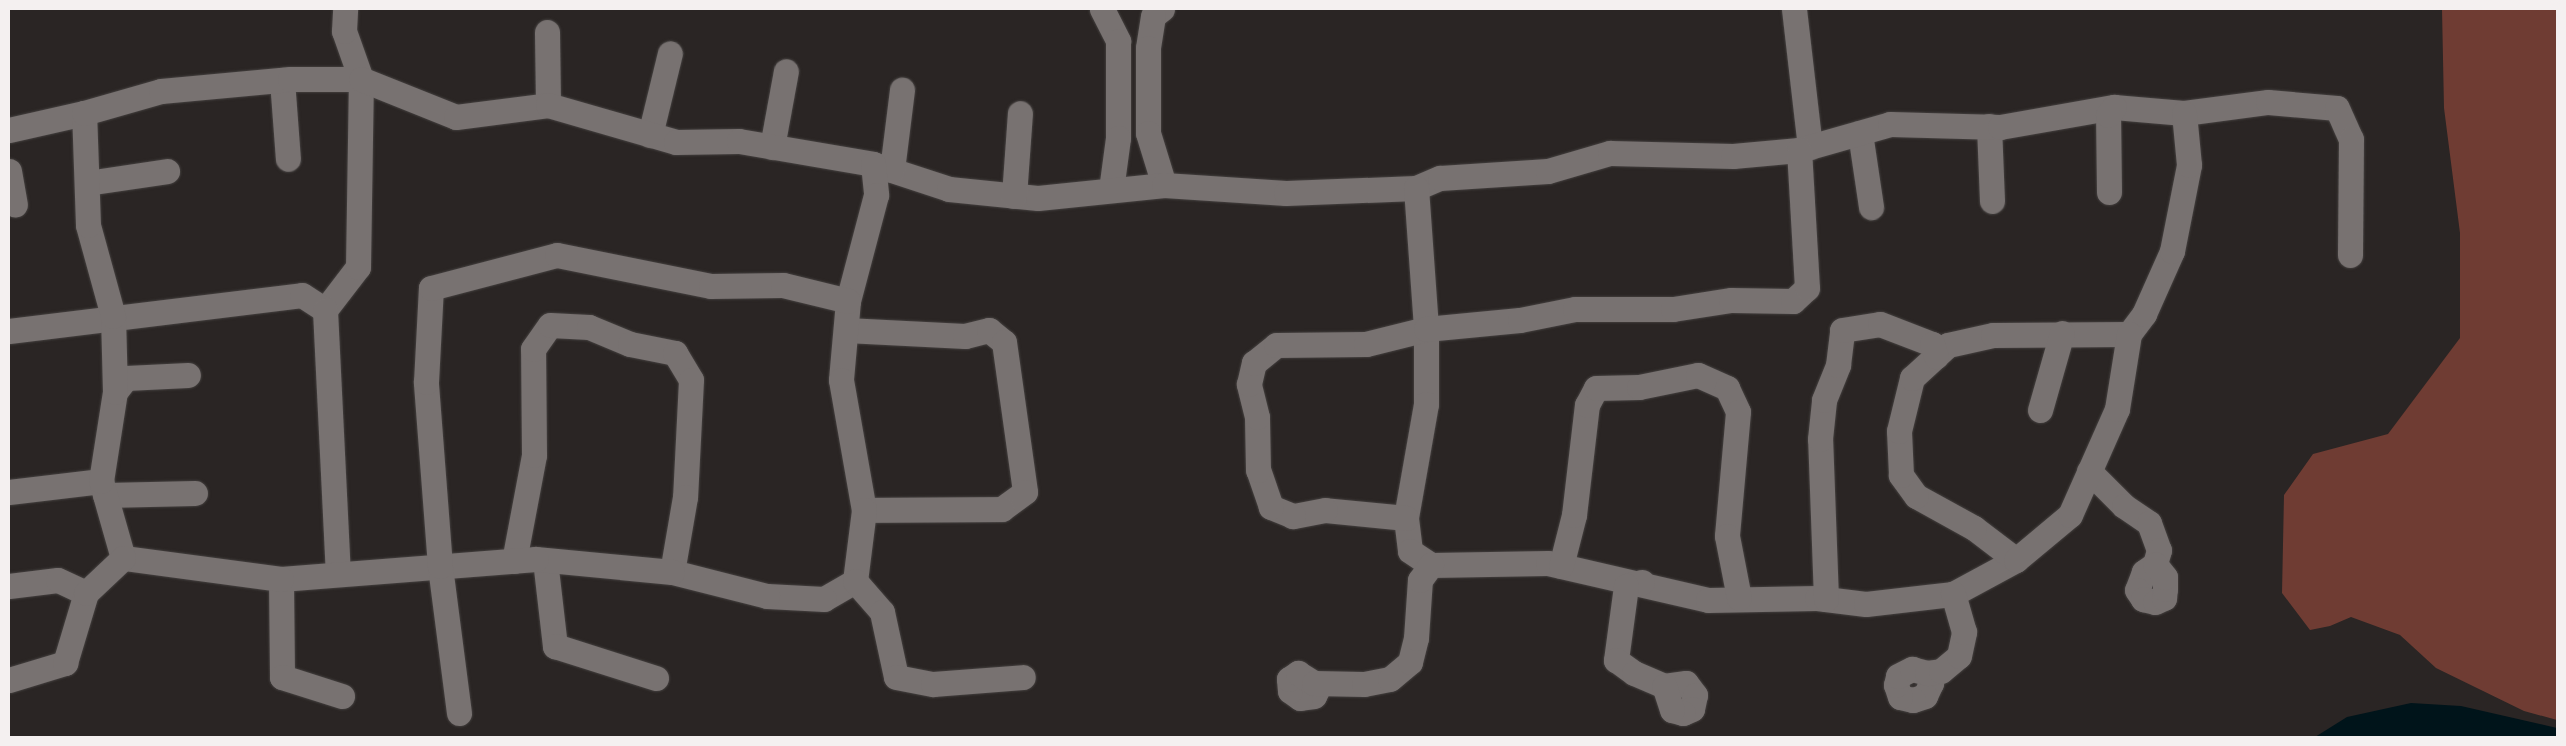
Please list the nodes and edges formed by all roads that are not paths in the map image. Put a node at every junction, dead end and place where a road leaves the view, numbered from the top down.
1 (345, 9) edge
2 (1102, 9) edge
3 (1162, 9) edge
4 (1794, 9) edge
5 (547, 32) dead end
6 (670, 52) dead end
7 (786, 71) dead end
8 (361, 79) junction
9 (282, 80) junction
10 (902, 90) dead end
11 (548, 105) junction
12 (2114, 107) junction
13 (1020, 113) dead end
14 (2184, 113) junction
15 (84, 114) junction
16 (1990, 126) junction
17 (9, 130) edge
18 (1860, 133) junction
19 (650, 135) junction
20 (772, 147) junction
21 (1805, 148) junction
22 (288, 159) dead end
23 (882, 167) junction
24 (9, 171) edge
25 (166, 172) dead end
26 (87, 183) junction
27 (1164, 185) junction
28 (1416, 188) junction
29 (1111, 190) junction
30 (2109, 192) dead end
31 (1014, 196) junction
32 (1992, 201) dead end
33 (15, 204) dead end
34 (1870, 207) dead end
35 (2350, 255) dead end
36 (848, 301) junction
37 (325, 310) junction
38 (114, 316) junction
39 (1426, 329) junction
40 (846, 330) junction
41 (9, 331) edge
42 (2062, 332) junction
43 (2130, 334) junction
44 (1936, 356) junction
45 (188, 375) dead end
46 (115, 392) junction
47 (2040, 410) dead end
48 (2089, 471) junction
49 (103, 488) junction
50 (9, 492) edge
51 (195, 493) dead end
52 (864, 510) junction
53 (1406, 518) junction
54 (123, 558) junction
55 (545, 560) junction
56 (2016, 560) junction
57 (514, 561) junction
58 (2155, 564) dead end
59 (1431, 565) junction
60 (440, 566) junction
61 (1561, 566) junction
62 (672, 572) junction
63 (338, 574) junction
64 (281, 579) junction
65 (855, 581) junction
66 (1642, 582) junction
67 (9, 586) edge
68 (86, 592) junction
69 (1953, 594) junction
70 (1739, 598) junction
71 (1826, 599) junction
72 (1927, 673) dead end
73 (1023, 677) dead end
74 (656, 678) dead end
75 (9, 680) edge
76 (1320, 684) dead end
77 (1664, 686) dead end
78 (342, 696) dead end
79 (459, 713) dead end

1 - 8 lane
2 - 29 lane
3 - 27 lane
4 - 21 lane
5 - 11 lane
6 - 19 lane
7 - 20 lane
8 - 9 lane
8 - 11 lane
8 - 37 lane
9 - 15 lane
9 - 22 lane
10 - 23 lane
11 - 19 lane
12 - 14 lane
12 - 16 lane
12 - 30 lane
13 - 31 lane
14 - 35 lane
14 - 43 lane
15 - 17 lane
15 - 26 lane
16 - 18 lane
16 - 32 lane
18 - 21 lane
18 - 34 lane
19 - 20 lane
20 - 23 lane
21 - 28 lane
21 - 39 lane
23 - 31 lane
23 - 36 lane
24 - 33 lane
25 - 26 lane
26 - 38 lane
27 - 28 lane
27 - 29 lane
28 - 39 lane
29 - 31 lane
36 - 40 lane
36 - 60 lane
37 - 38 lane
37 - 63 lane
38 - 41 lane
38 - 46 lane
39 - 53 lane
39 - 53 lane
40 - 52 lane
40 - 52 lane
42 - 43 lane
42 - 44 lane
42 - 47 lane
43 - 48 lane
44 - 56 lane
44 - 71 lane
45 - 46 lane
46 - 49 lane
48 - 56 lane
48 - 58 lane
49 - 50 lane
49 - 51 lane
49 - 54 lane
52 - 65 lane
53 - 59 lane
54 - 64 lane
54 - 68 lane
55 - 57 lane
55 - 62 lane
55 - 74 lane
56 - 69 lane
57 - 60 lane
57 - 62 lane
59 - 61 lane
59 - 76 lane
60 - 63 lane
60 - 79 lane
61 - 66 lane
61 - 70 lane
62 - 65 lane
63 - 64 lane
64 - 78 lane
65 - 73 lane
66 - 70 lane
66 - 77 lane
67 - 68 lane
68 - 75 lane
69 - 71 lane
69 - 72 lane
70 - 71 lane

